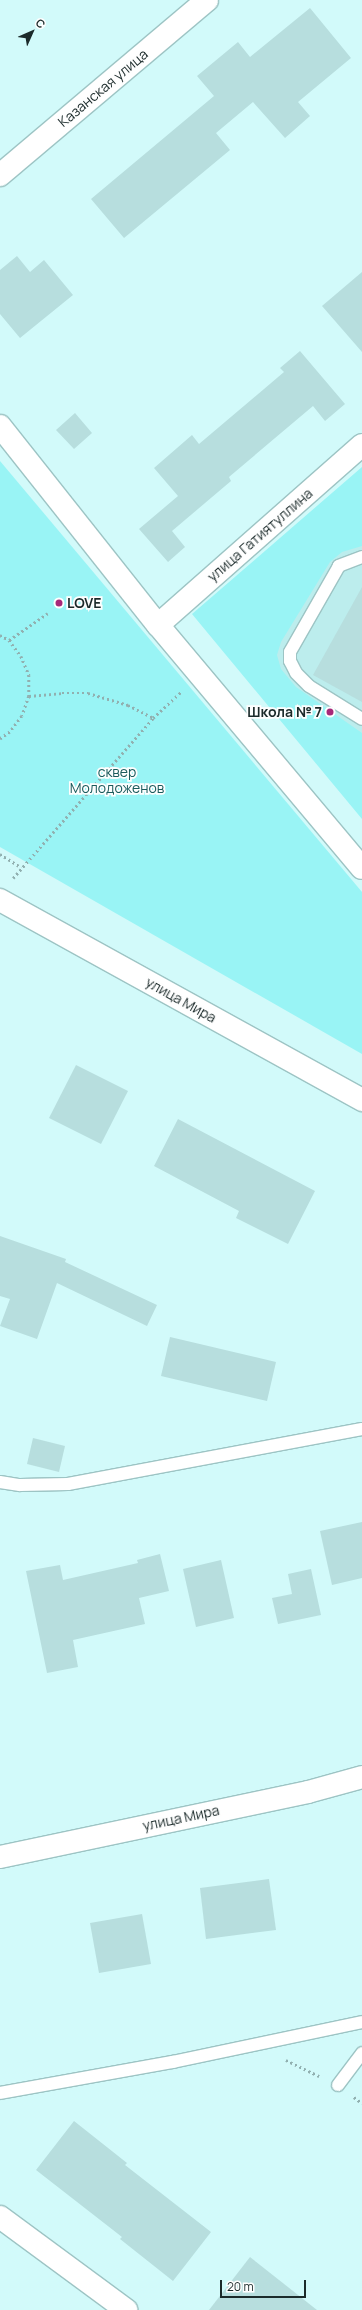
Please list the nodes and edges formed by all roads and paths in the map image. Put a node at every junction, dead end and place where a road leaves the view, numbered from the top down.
1 (206, 0) edge
2 (0, 175) edge
3 (0, 426) edge
4 (362, 446) edge
5 (362, 558) edge
6 (48, 613) dead end
7 (158, 625) junction
8 (0, 635) edge
9 (9, 640) junction
10 (201, 674) junction
11 (29, 696) junction
12 (153, 718) junction
13 (362, 719) edge
14 (0, 739) edge
15 (0, 854) edge
16 (22, 867) junction
17 (362, 868) edge
18 (4, 892) edge
19 (362, 1100) edge
20 (362, 1429) edge
21 (0, 1482) edge
22 (362, 1777) edge
23 (0, 1857) edge
24 (362, 2022) edge
25 (256, 2044) junction
26 (362, 2053) edge
27 (338, 2085) joint
28 (0, 2093) edge
29 (0, 2217) edge
30 (126, 2310) edge

1 - 2 street, Казанская улица
3 - 7 street
4 - 7 street, улица Гатиятуллина
5 - 13 lane
6 - 9 path
7 - 10 street
8 - 9 path
9 - 11 path
10 - 12 path
10 - 17 street
11 - 12 path
11 - 14 path
12 - 16 path
15 - 16 path
16 - 18 path
18 - 19 street, улица Мира
20 - 21 lane
22 - 23 street, улица Мира
24 - 25 lane
25 - 27 path
25 - 28 lane
26 - 27 lane
29 - 30 street

